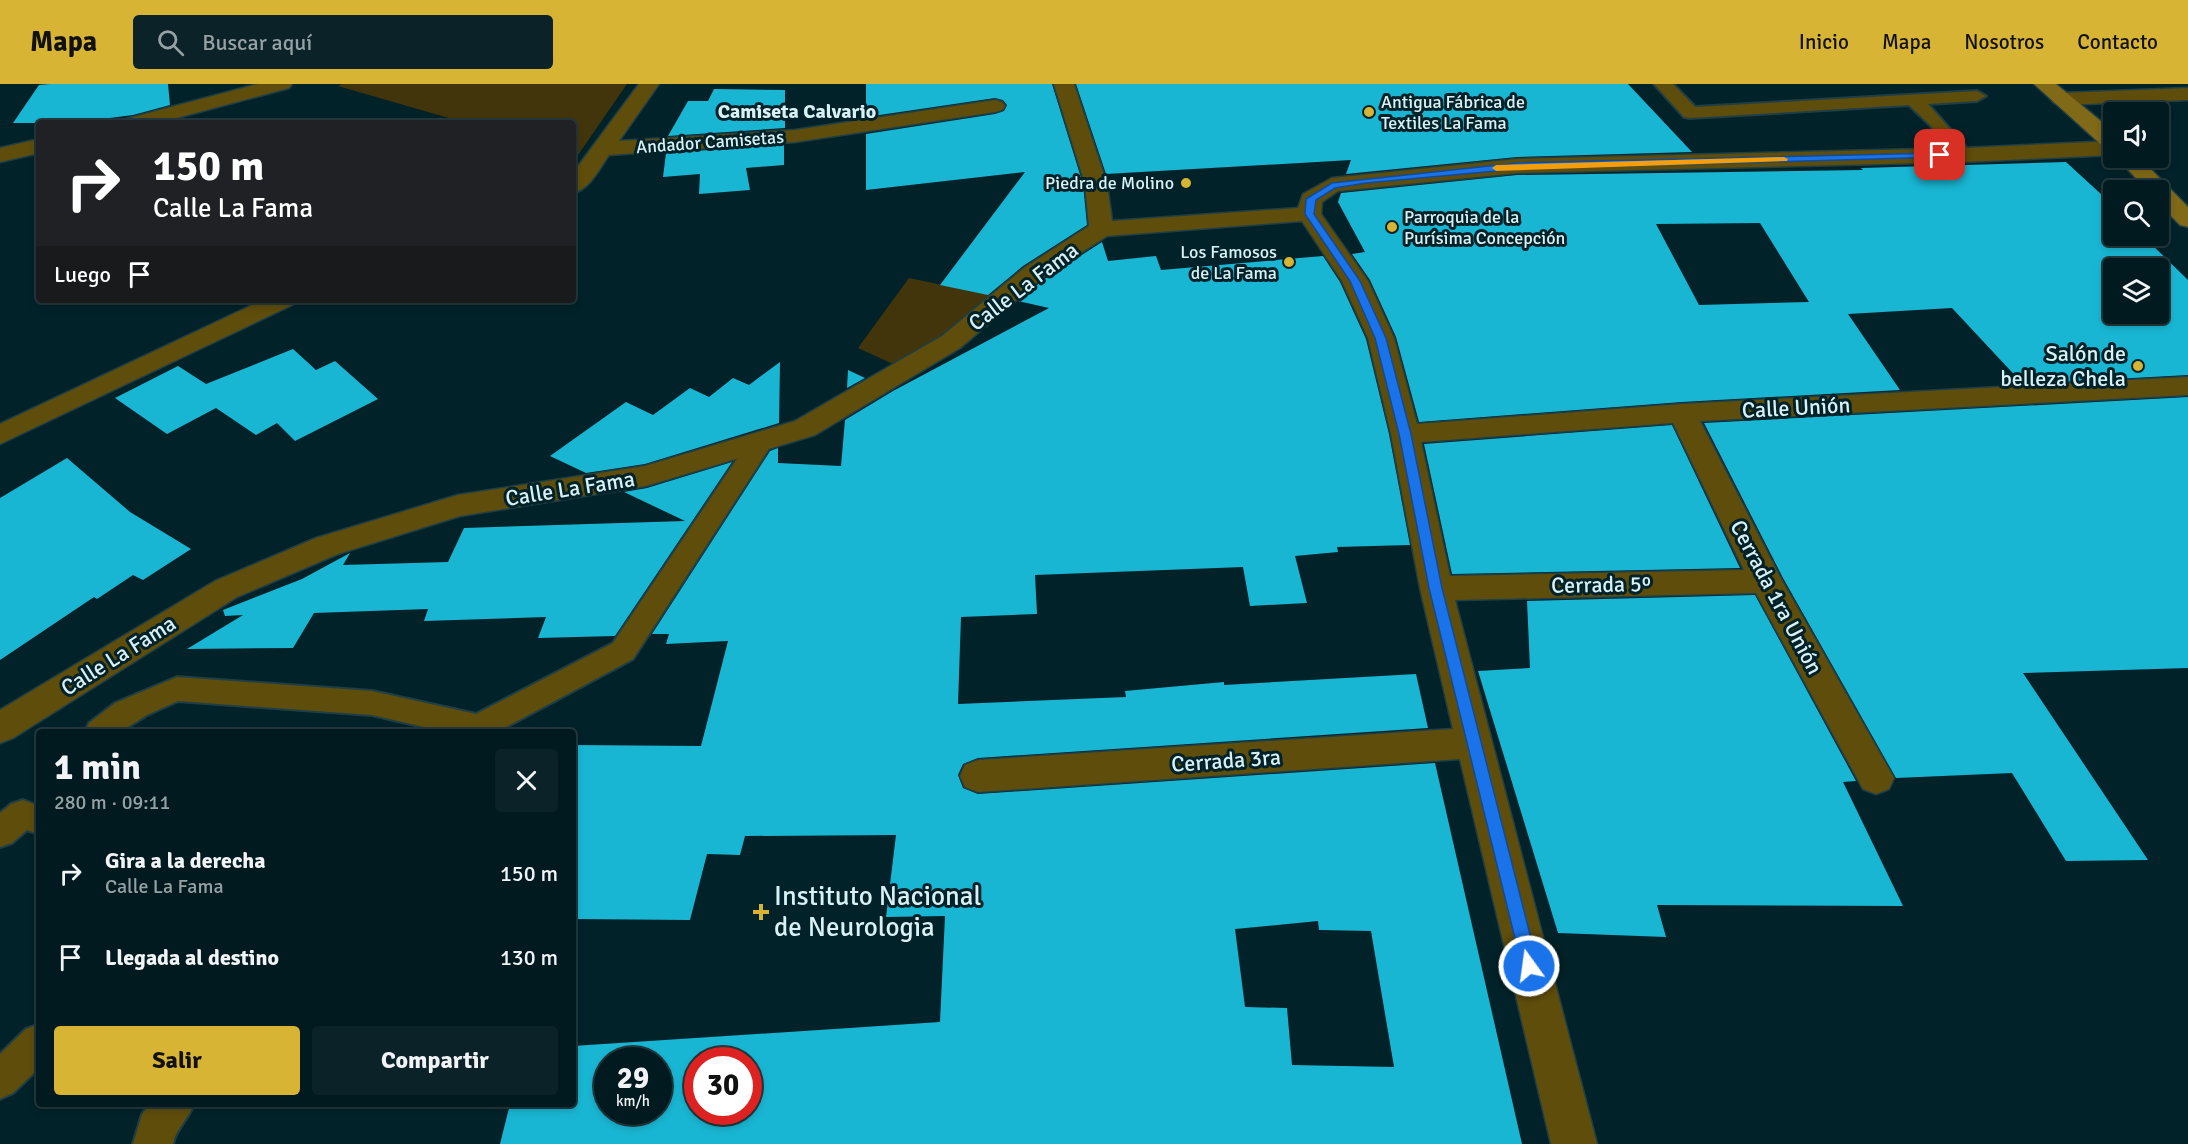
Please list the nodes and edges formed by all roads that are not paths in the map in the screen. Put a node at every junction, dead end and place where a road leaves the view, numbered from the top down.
1 (282, 84) edge
2 (649, 84) edge
3 (1064, 84) edge
4 (1663, 84) edge
5 (1964, 84) edge
6 (2044, 84) edge
7 (2188, 94) edge
8 (1912, 99) junction
9 (2061, 99) junction
10 (995, 106) dead end
11 (144, 120) edge
12 (2103, 136) edge
13 (36, 147) edge
14 (2103, 147) edge
15 (603, 149) junction
16 (0, 155) edge
17 (1964, 155) junction
18 (2138, 168) edge
19 (576, 182) edge
20 (1310, 214) junction
21 (2188, 220) edge
22 (1101, 229) junction
23 (277, 303) edge
24 (2188, 386) edge
25 (1682, 413) junction
26 (1405, 434) junction
27 (0, 435) edge
28 (762, 441) junction
29 (1766, 581) junction
30 (1436, 588) junction
31 (0, 728) edge
32 (103, 729) edge
33 (473, 729) edge
34 (479, 729) edge
35 (1474, 743) junction
36 (978, 776) dead end
37 (1876, 778) dead end
38 (36, 1045) edge
39 (0, 1080) edge
40 (173, 1107) edge
41 (153, 1144) edge
42 (1574, 1144) edge

1 - 11 street
2 - 15 street
3 - 22 street
4 - 8 lane
5 - 8 lane
6 - 9 street
7 - 9 street
8 - 17 lane
9 - 12 street
10 - 15 street, Andador Camisetas
13 - 16 street
14 - 17 street
15 - 19 street
17 - 20 street
18 - 21 street
20 - 22 street, Calle La Fama
20 - 26 street
22 - 28 street, Calle La Fama
23 - 27 street
24 - 25 street, Calle Unión
25 - 26 street, Calle Unión
25 - 29 street, Cerrada 1ra Unión
26 - 30 street
28 - 31 street, Calle La Fama
28 - 34 lane
29 - 30 street, Cerrada 5º
29 - 37 street, Cerrada 1ra Unión
30 - 35 street
32 - 33 lane
35 - 36 street, Cerrada 3ra
35 - 42 street
38 - 39 lane
40 - 41 lane

